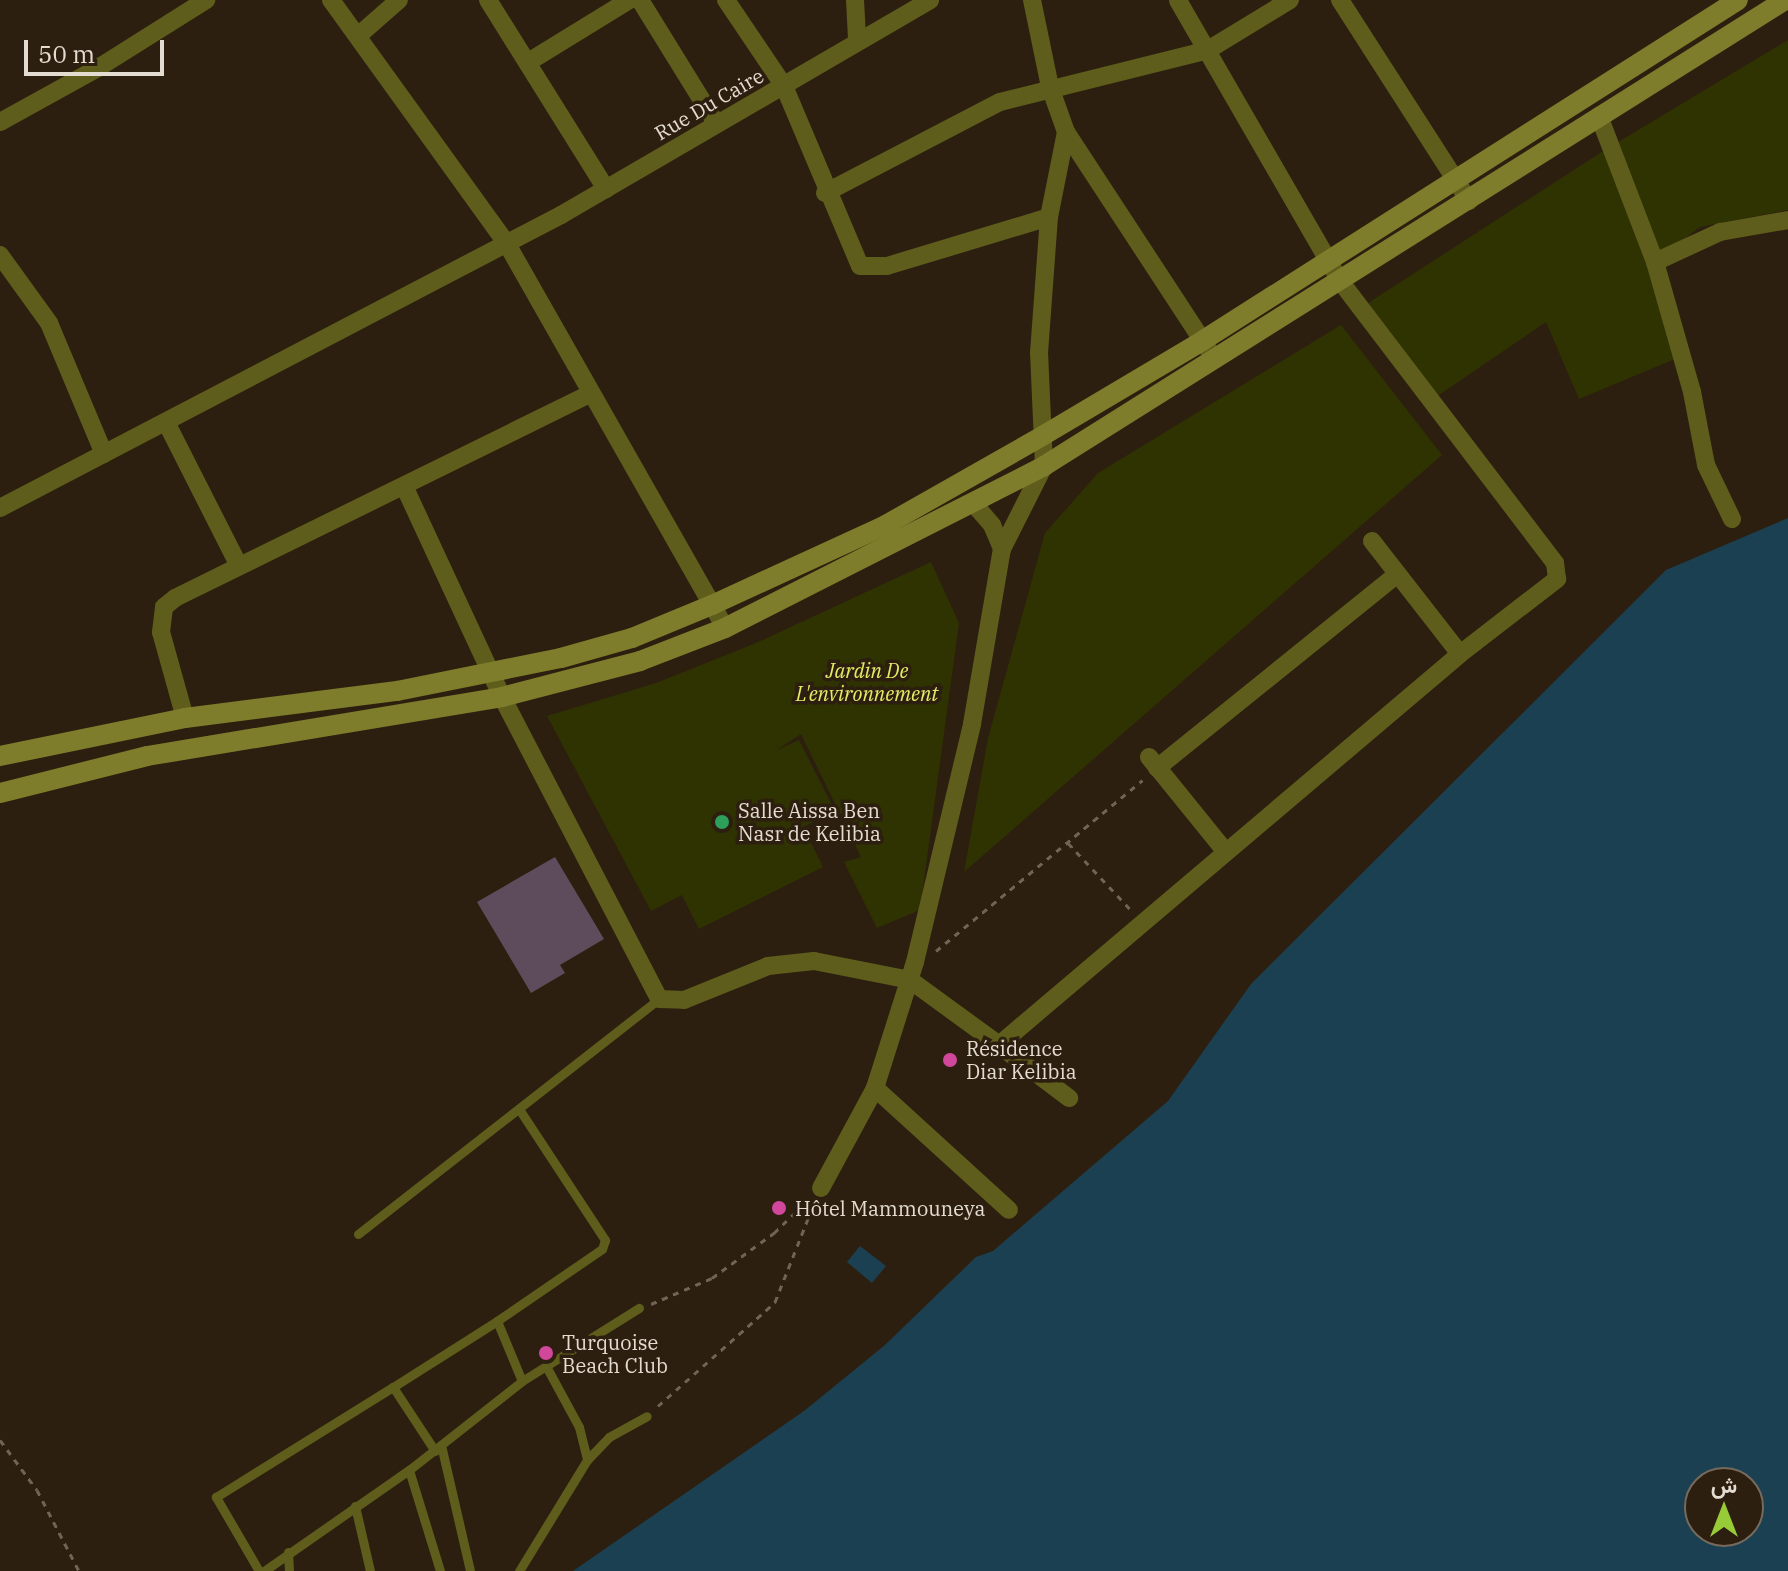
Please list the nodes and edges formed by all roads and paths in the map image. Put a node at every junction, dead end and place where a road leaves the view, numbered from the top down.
1 (206, 0) edge
2 (331, 0) edge
3 (399, 0) edge
4 (488, 0) edge
5 (629, 0) edge
6 (640, 0) edge
7 (726, 0) edge
8 (855, 0) edge
9 (930, 0) edge
10 (1032, 0) edge
11 (1178, 0) edge
12 (1290, 0) edge
13 (1340, 0) edge
14 (1738, 0) edge
15 (1785, 0) edge
16 (359, 35) junction
17 (857, 39) junction
18 (1208, 50) junction
19 (530, 61) junction
20 (784, 86) junction
21 (1050, 87) junction
22 (1599, 116) junction
23 (0, 122) edge
24 (716, 123) junction
25 (1066, 132) junction
26 (1454, 179) junction
27 (606, 189) junction
28 (825, 193) junction
29 (1469, 201) junction
30 (1049, 217) junction
31 (1788, 220) edge
32 (507, 244) junction
33 (0, 255) edge
34 (1329, 258) junction
35 (1655, 262) junction
36 (1340, 281) junction
37 (1202, 341) junction
38 (1216, 360) junction
39 (590, 394) junction
40 (166, 422) junction
41 (1044, 435) junction
42 (104, 454) junction
43 (1044, 466) junction
44 (405, 488) junction
45 (973, 503) junction
46 (0, 508) edge
47 (1732, 519) dead end
48 (1372, 541) dead end
49 (1002, 549) junction
50 (239, 566) junction
51 (1396, 575) junction
52 (712, 605) junction
53 (725, 628) junction
54 (1460, 654) junction
55 (490, 672) junction
56 (502, 697) junction
57 (185, 718) junction
58 (0, 756) edge
59 (1153, 763) junction
60 (0, 793) edge
61 (1068, 843) junction
62 (1226, 852) junction
63 (1143, 922) junction
64 (912, 971) junction
65 (659, 999) junction
66 (999, 1045) junction
67 (875, 1088) junction
68 (1069, 1098) dead end
69 (519, 1109) junction
70 (821, 1188) junction
71 (1009, 1210) dead end
72 (358, 1234) dead end
73 (639, 1308) joint
74 (497, 1321) junction
75 (547, 1368) junction
76 (522, 1381) junction
77 (393, 1387) junction
78 (647, 1416) joint
79 (0, 1440) edge
80 (438, 1448) junction
81 (587, 1460) junction
82 (409, 1470) junction
83 (355, 1506) junction
84 (288, 1552) junction
85 (79, 1571) edge
86 (261, 1571) edge
87 (289, 1571) edge
88 (370, 1571) edge
89 (440, 1571) edge
90 (470, 1571) edge
91 (519, 1571) edge

1 - 23 street
2 - 16 street
3 - 16 street
4 - 19 street
5 - 19 street
6 - 24 street
7 - 20 street
8 - 17 street
9 - 17 street, Rue Du Caire
10 - 21 street
11 - 18 street
12 - 18 street
13 - 26 street
14 - 26 main road
15 - 22 main road
16 - 32 street
17 - 20 street, Rue Du Caire
18 - 21 street
18 - 34 street
19 - 27 street
20 - 24 street, Rue Du Caire
20 - 28 street
21 - 25 street
21 - 28 street
22 - 29 main road
22 - 35 street
24 - 27 street, Rue Du Caire
25 - 30 street
25 - 37 street
26 - 29 street
26 - 34 main road
27 - 32 street, Rue Du Caire
28 - 30 street
29 - 36 main road
30 - 41 street
31 - 35 street
32 - 39 street
32 - 40 street, Rue Du Caire
33 - 42 street
34 - 36 street
34 - 37 main road
35 - 47 street
36 - 38 main road
36 - 54 street
37 - 38 street
37 - 41 main road
38 - 43 main road
39 - 44 street
39 - 52 street
40 - 42 street, Rue Du Caire
40 - 50 street
41 - 43 street
41 - 52 main road
42 - 46 street, Rue Du Caire
43 - 45 main road
43 - 49 street
44 - 50 street
44 - 55 street
45 - 49 street
45 - 53 main road
48 - 51 street
49 - 64 street
50 - 57 street
51 - 54 street
51 - 59 street
52 - 53 street
52 - 55 main road
53 - 56 main road
54 - 62 street
55 - 56 street
55 - 57 main road
56 - 60 main road
56 - 65 street
57 - 58 main road
59 - 61 path
59 - 62 street
61 - 63 path
61 - 64 path
62 - 63 street
63 - 66 street
64 - 65 street
64 - 66 street
64 - 67 street
65 - 69 lane
66 - 68 street
67 - 70 street
67 - 71 street
69 - 72 lane
69 - 74 lane
70 - 73 path
70 - 78 path
73 - 75 lane
74 - 76 lane
74 - 77 lane
75 - 76 lane
75 - 81 lane
76 - 80 lane
77 - 80 lane
77 - 86 lane
78 - 81 lane
79 - 85 path
80 - 82 lane
80 - 90 lane
81 - 91 lane
82 - 83 lane
82 - 89 lane
83 - 84 lane
83 - 88 lane
84 - 86 lane
84 - 87 lane

